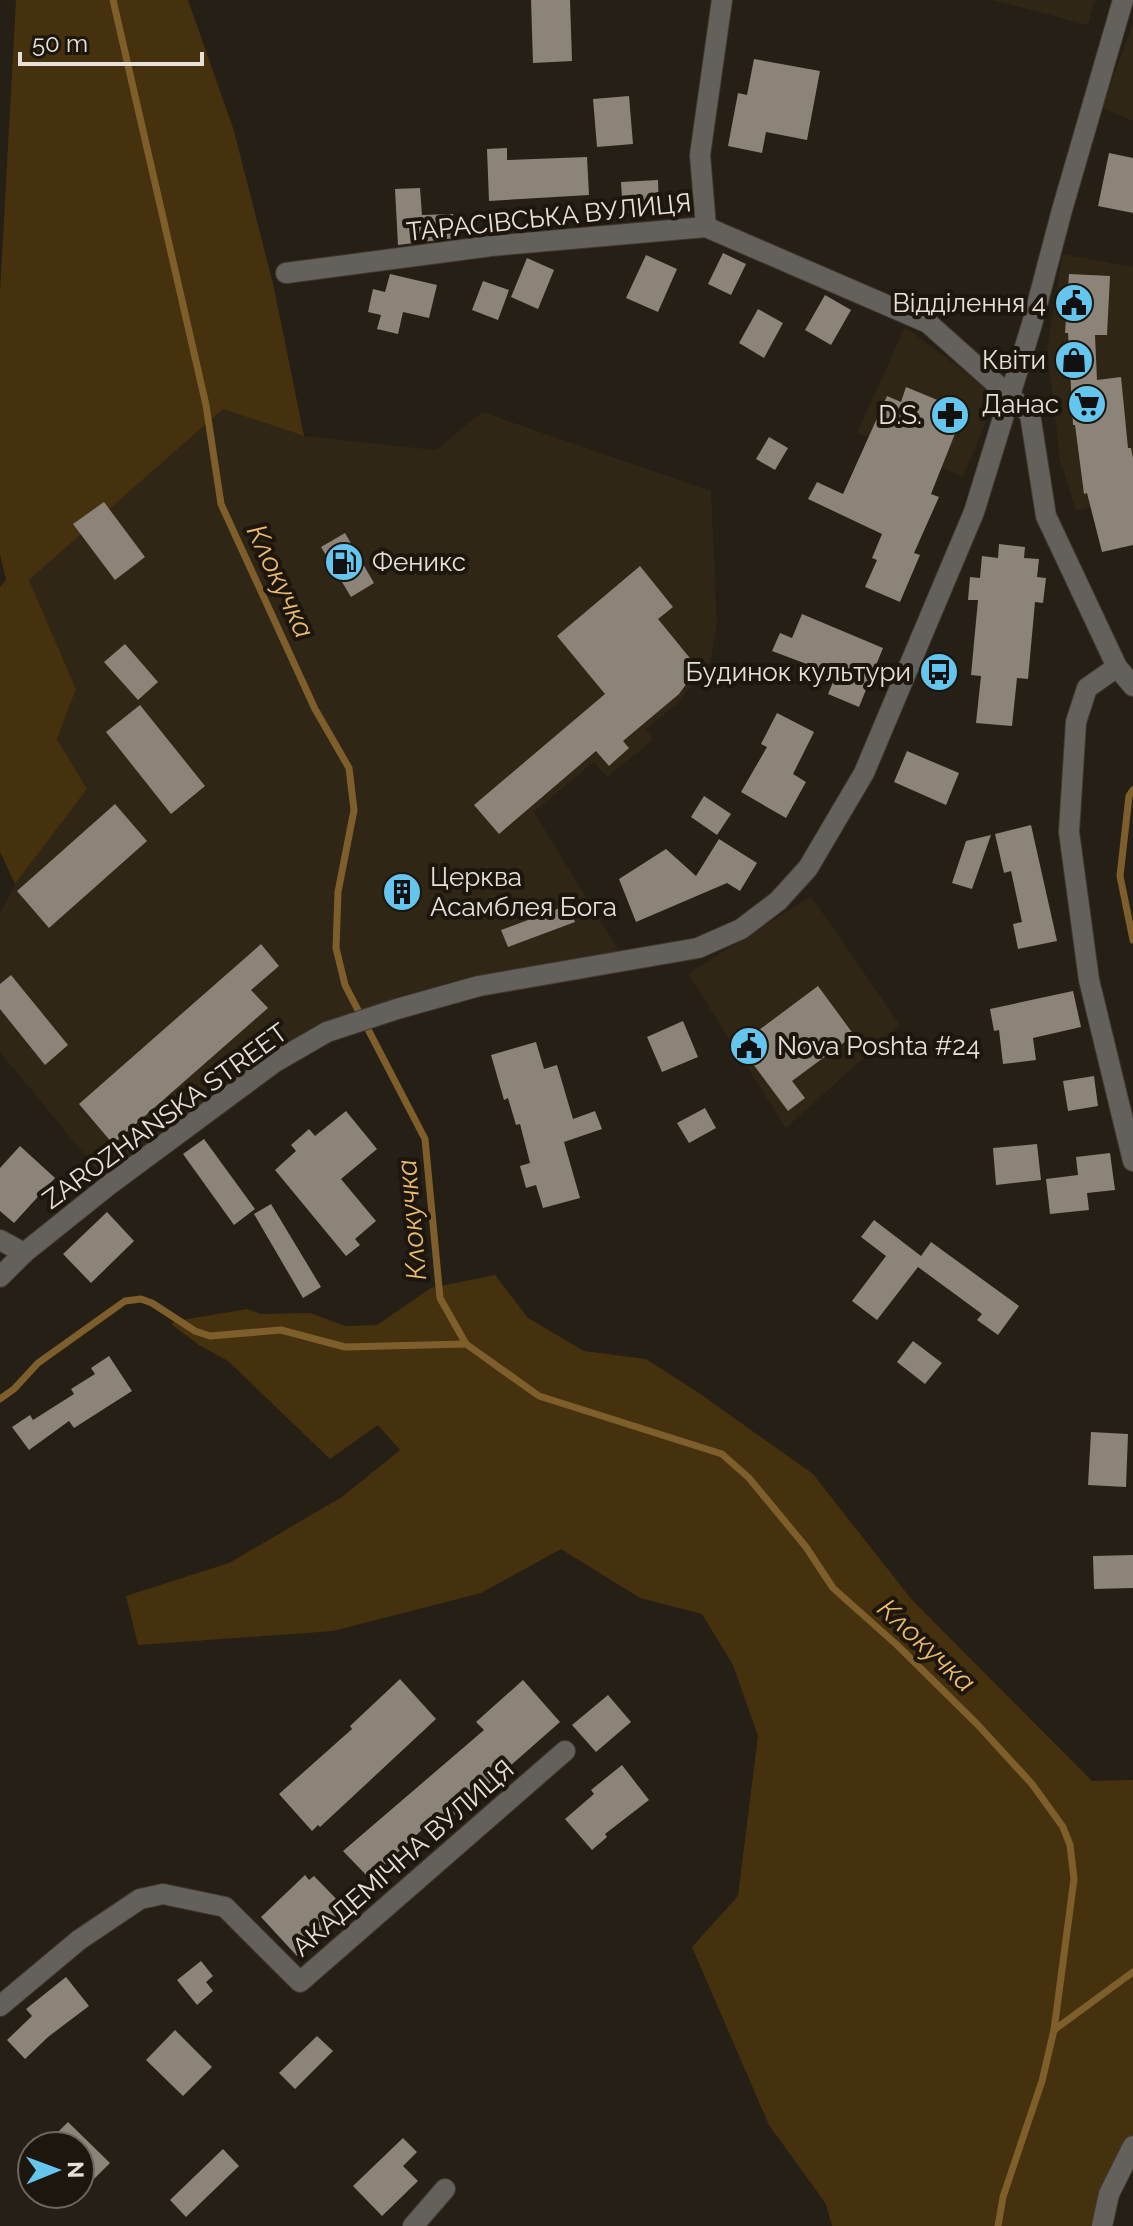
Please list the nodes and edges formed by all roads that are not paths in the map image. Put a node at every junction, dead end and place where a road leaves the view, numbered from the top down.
1 (722, 0) edge
2 (1123, 0) edge
3 (706, 227) junction
4 (286, 273) dead end
5 (1010, 396) junction
6 (1117, 667) junction
7 (1133, 686) edge
8 (1133, 1161) edge
9 (0, 1240) edge
10 (24, 1253) junction
11 (0, 1277) edge
12 (565, 1751) dead end
13 (0, 2006) edge
14 (1133, 2146) edge
15 (445, 2189) dead end
16 (413, 2226) edge
17 (1102, 2226) edge

1 - 3 street
2 - 5 street, ZAROZHANSKA STREET
3 - 4 street, ТАРАСІВСЬКА ВУЛИЦЯ
3 - 5 street, ТАРАСІВСЬКА ВУЛИЦЯ
5 - 6 street, ТАРАСІВСЬКА ВУЛИЦЯ
5 - 10 street, ZAROZHANSKA STREET
6 - 7 street, ТАРАСІВСЬКА ВУЛИЦЯ
6 - 8 street
9 - 10 street
10 - 11 street, ZAROZHANSKA STREET
12 - 13 street, АКАДЕМІЧНА ВУЛИЦЯ
14 - 17 street
15 - 16 street

